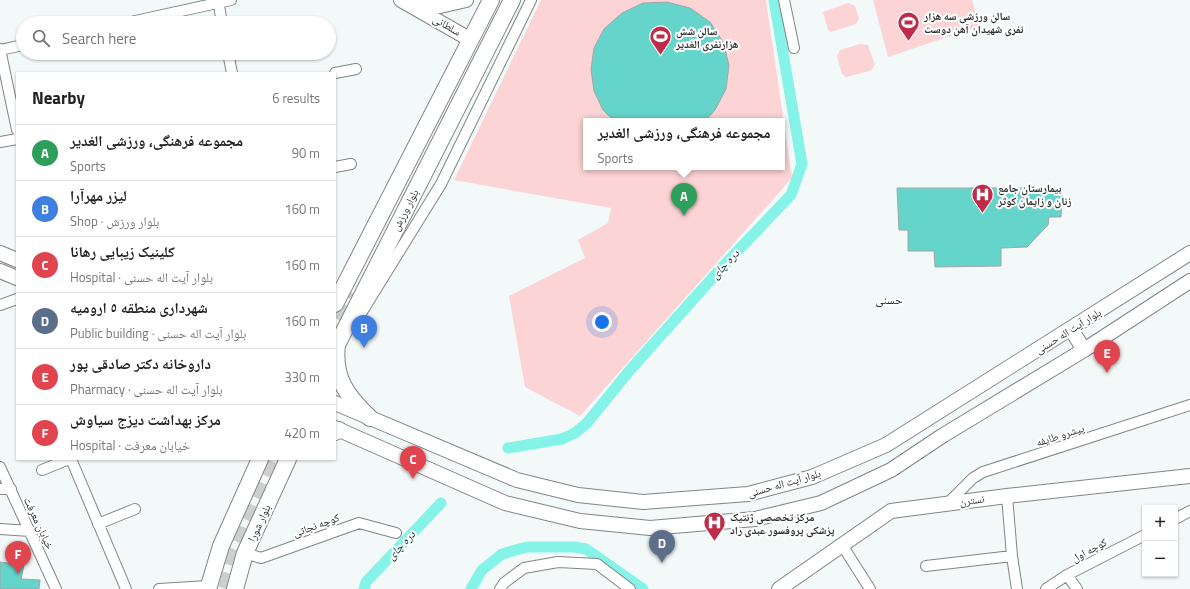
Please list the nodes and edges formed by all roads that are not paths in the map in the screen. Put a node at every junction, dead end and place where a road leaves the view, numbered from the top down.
1 (231, 0) edge
2 (401, 0) edge
3 (466, 0) edge
4 (491, 0) edge
5 (512, 0) edge
6 (531, 0) edge
7 (784, 0) edge
8 (218, 1) edge
9 (414, 6) junction
10 (155, 16) edge
11 (221, 16) edge
12 (471, 40) junction
13 (16, 47) edge
14 (489, 47) junction
15 (794, 48) dead end
16 (0, 50) edge
17 (505, 50) junction
18 (229, 60) edge
19 (356, 69) dead end
20 (232, 72) edge
21 (336, 73) edge
22 (16, 125) edge
23 (16, 139) edge
24 (0, 142) edge
25 (351, 164) dead end
26 (336, 167) edge
27 (0, 252) edge
28 (1190, 253) edge
29 (16, 260) edge
30 (0, 271) edge
31 (16, 278) edge
32 (1190, 281) edge
33 (16, 298) edge
34 (336, 302) tunnel mouth
35 (0, 305) edge
36 (347, 324) junction
37 (1071, 329) junction
38 (336, 346) edge
39 (1084, 350) junction
40 (336, 365) edge
41 (336, 403) edge
42 (1190, 405) edge
43 (370, 418) junction
44 (336, 430) edge
45 (67, 460) edge
46 (70, 460) edge
47 (260, 460) edge
48 (288, 460) edge
49 (0, 467) edge
50 (42, 470) dead end
51 (1190, 476) edge
52 (0, 489) edge
53 (11, 490) junction
54 (1007, 496) junction
55 (948, 503) junction
56 (135, 509) dead end
57 (1190, 511) edge
58 (1178, 517) edge
59 (98, 524) junction
60 (0, 529) edge
61 (30, 531) junction
62 (396, 533) dead end
63 (1142, 537) edge
64 (842, 545) junction
65 (245, 553) junction
66 (1012, 556) junction
67 (926, 566) dead end
68 (1067, 575) junction
69 (788, 586) edge
70 (208, 588) edge
71 (56, 589) edge
72 (126, 589) edge
73 (159, 589) edge
74 (235, 589) edge
75 (500, 589) edge
76 (630, 589) edge
77 (870, 589) edge
78 (1017, 589) edge
79 (1046, 589) edge
80 (1077, 589) edge

1 - 8 street
2 - 9 main road, سلطانی
3 - 9 main road
4 - 12 main road, بلوار ورزش
5 - 14 main road, بلوار ورزش
6 - 17 street
7 - 15 street
8 - 10 street
8 - 11 street
9 - 12 main road, سلطانی
12 - 34 main road, بلوار ورزش
13 - 16 street
14 - 17 street
14 - 36 main road, بلوار ورزش
16 - 22 street
17 - 36 street
18 - 20 street
19 - 21 street
23 - 24 street
25 - 26 street
27 - 29 main road
28 - 37 main road, بلوار آیت اله حسنی
30 - 31 main road
32 - 39 main road
33 - 35 street
36 - 38 main road, بلوار ورزش
37 - 39 main road
37 - 43 main road, بلوار آیت اله حسنی
39 - 44 main road
40 - 43 main road, بلوار ورزش
41 - 43 main road, بلوار آیت اله حسنی
42 - 55 street, پیشرو طایفه
45 - 50 street
46 - 59 street
47 - 70 main road
48 - 65 main road, بلوار شورا
49 - 53 street, خیابان معرفت
51 - 54 main road, نسترن
52 - 53 street
53 - 61 street, خیابان معرفت
54 - 55 main road, نسترن
54 - 66 street
55 - 64 main road, نسترن
56 - 59 street
57 - 58 street
59 - 72 street
60 - 61 street
61 - 71 street, خیابان معرفت
62 - 65 street, کوچه نجاتی
63 - 68 street, کوچه اول
64 - 69 main road, نسترن
64 - 77 street
65 - 74 main road, بلوار شورا
66 - 67 street
66 - 78 street
68 - 79 street, کوچه اول
68 - 80 street
70 - 73 street
75 - 76 street

